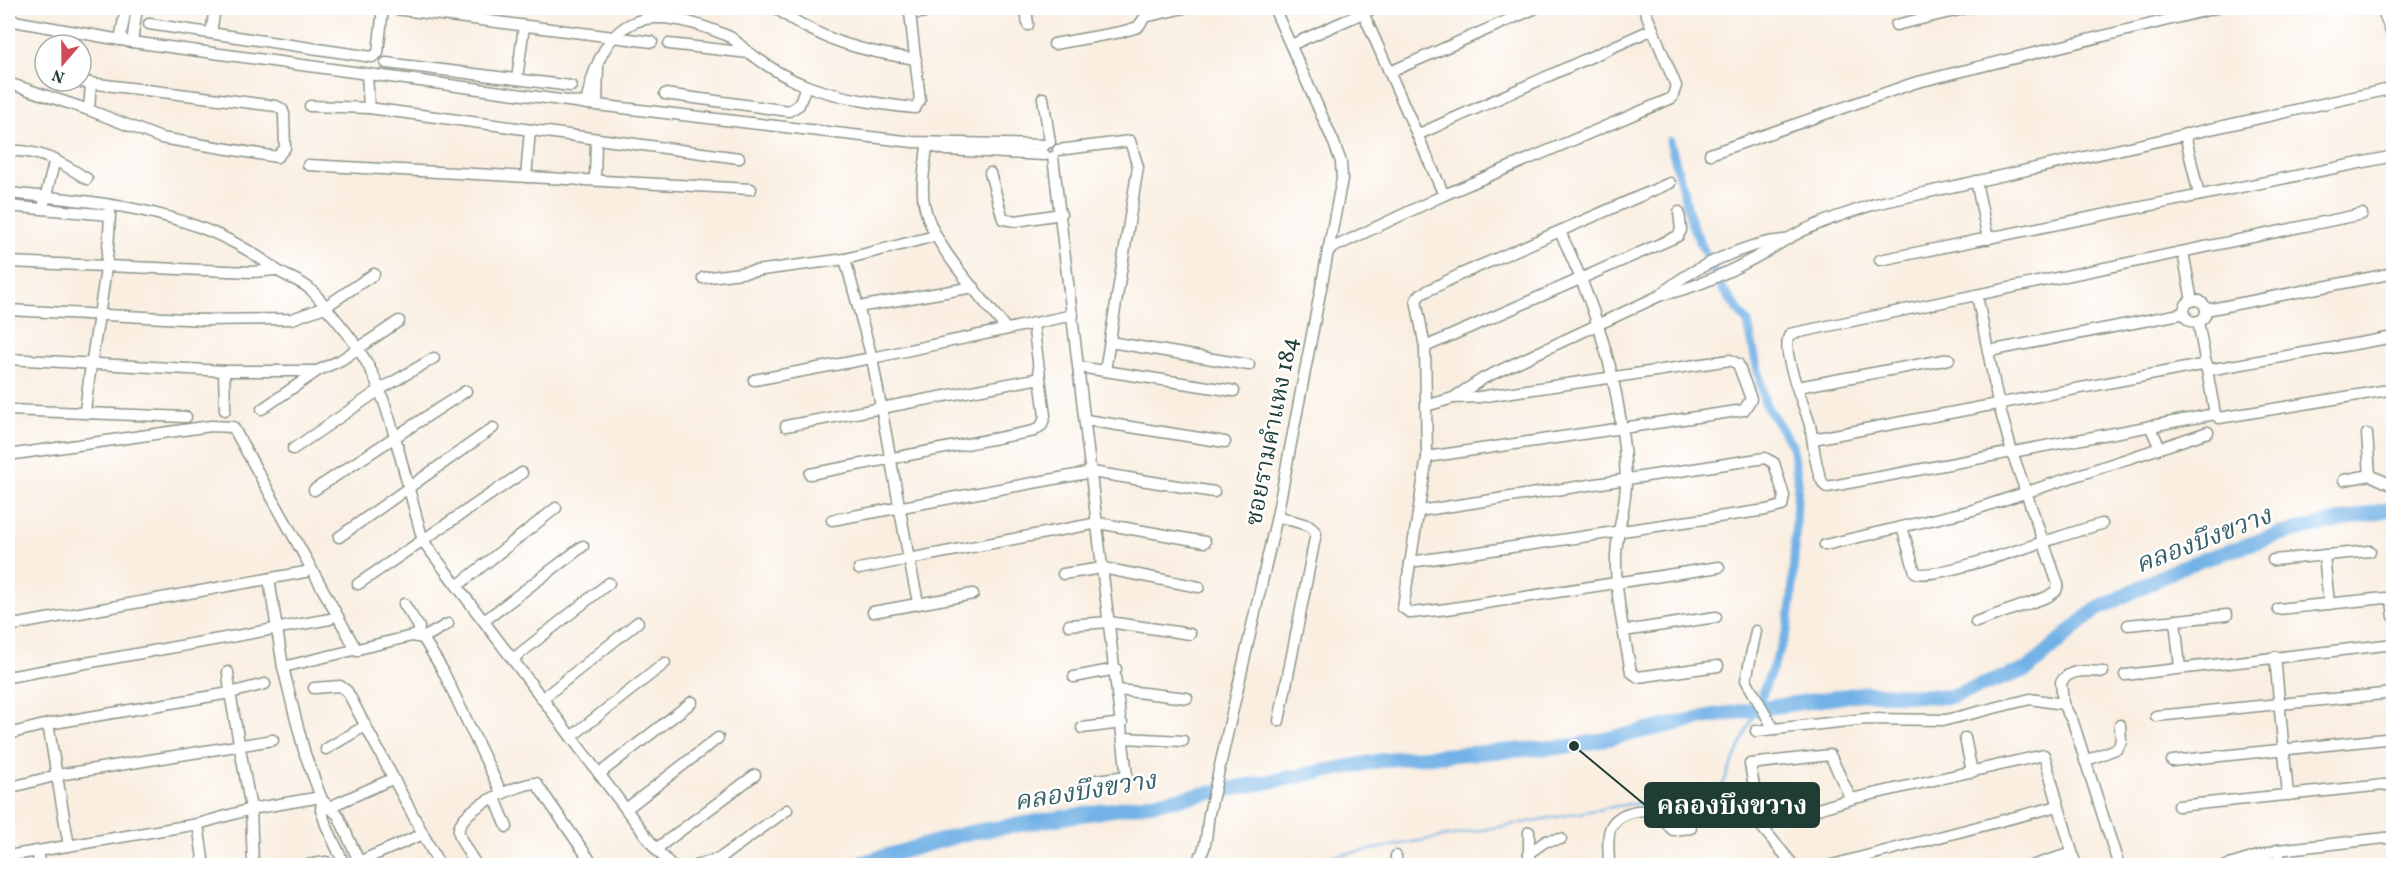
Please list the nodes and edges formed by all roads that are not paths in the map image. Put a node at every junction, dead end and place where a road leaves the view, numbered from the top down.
1 (126, 8) edge
2 (136, 8) edge
3 (215, 8) edge
4 (383, 8) edge
5 (776, 8) edge
6 (907, 8) edge
7 (952, 8) edge
8 (1026, 8) edge
9 (1184, 8) edge
10 (1274, 8) edge
11 (1374, 8) edge
12 (1536, 8) edge
13 (1644, 8) edge
14 (1967, 8) edge
15 (2216, 8) edge
16 (2382, 8) edge
17 (395, 9) dead end
18 (645, 9) edge
19 (663, 9) edge
20 (1362, 10) edge
21 (919, 13) dead end
22 (8, 20) edge
23 (149, 24) dead end
24 (1028, 25) dead end
25 (1896, 25) dead end
26 (524, 26) junction
27 (1653, 29) junction
28 (211, 33) junction
29 (609, 37) junction
30 (120, 40) junction
31 (2394, 40) edge
32 (132, 42) junction
33 (651, 42) dead end
34 (669, 44) dead end
35 (1054, 44) dead end
36 (1291, 45) junction
37 (749, 54) junction
38 (916, 59) junction
39 (386, 63) dead end
40 (1390, 72) junction
41 (367, 74) junction
42 (517, 79) junction
43 (8, 83) edge
44 (93, 83) edge
45 (571, 86) dead end
46 (806, 86) junction
47 (2394, 88) edge
48 (90, 93) edge
49 (665, 94) dead end
50 (1043, 98) dead end
51 (592, 105) junction
52 (310, 106) dead end
53 (369, 108) junction
54 (88, 110) junction
55 (530, 130) junction
56 (1417, 135) junction
57 (2185, 135) junction
58 (596, 139) junction
59 (913, 142) junction
60 (927, 145) junction
61 (989, 147) junction
62 (1050, 150) junction
63 (8, 151) edge
64 (1710, 154) dead end
65 (2394, 156) edge
66 (739, 158) dead end
67 (55, 159) junction
68 (308, 165) dead end
69 (990, 173) dead end
70 (526, 177) junction
71 (87, 178) dead end
72 (595, 180) junction
73 (1976, 181) junction
74 (1670, 183) dead end
75 (751, 189) dead end
76 (8, 193) edge
77 (1444, 195) junction
78 (2199, 195) junction
79 (45, 197) junction
80 (8, 206) edge
81 (43, 209) junction
82 (110, 210) junction
83 (1678, 212) dead end
84 (1061, 214) junction
85 (2362, 214) dead end
86 (1560, 232) junction
87 (935, 236) junction
88 (1988, 239) junction
89 (1328, 250) junction
90 (2183, 252) junction
91 (845, 259) junction
92 (1880, 261) dead end
93 (8, 262) edge
94 (107, 266) junction
95 (276, 270) junction
96 (2394, 273) edge
97 (374, 274) dead end
98 (703, 278) dead end
99 (1582, 279) junction
100 (974, 287) junction
101 (1977, 295) junction
102 (2192, 300) junction
103 (326, 307) junction
104 (858, 307) junction
105 (8, 310) edge
106 (2206, 310) junction
107 (2185, 313) junction
108 (100, 315) junction
109 (1073, 315) junction
110 (399, 321) dead end
111 (2198, 321) junction
112 (1033, 323) junction
113 (1599, 324) junction
114 (1006, 329) junction
115 (2394, 337) edge
116 (1110, 342) junction
117 (359, 346) junction
118 (1425, 347) junction
119 (1989, 351) junction
120 (434, 358) dead end
121 (872, 358) junction
122 (8, 359) edge
123 (1949, 359) dead end
124 (90, 363) junction
125 (1249, 364) dead end
126 (1079, 367) junction
127 (2207, 367) junction
128 (224, 371) junction
129 (317, 371) junction
130 (1105, 371) junction
131 (1040, 378) junction
132 (1612, 378) junction
133 (754, 380) dead end
134 (1798, 387) junction
135 (381, 389) junction
136 (2394, 389) edge
137 (466, 392) dead end
138 (1234, 392) dead end
139 (1453, 398) junction
140 (1998, 402) junction
141 (1426, 406) junction
142 (262, 409) dead end
143 (9, 410) dead end
144 (225, 410) dead end
145 (882, 410) junction
146 (85, 412) junction
147 (2215, 414) junction
148 (186, 417) dead end
149 (1086, 420) junction
150 (786, 426) dead end
151 (2150, 426) junction
152 (493, 428) dead end
153 (1620, 428) junction
154 (2208, 432) dead end
155 (2367, 434) dead end
156 (395, 437) junction
157 (1813, 439) junction
158 (1225, 442) dead end
159 (2160, 448) junction
160 (293, 449) dead end
161 (2012, 452) junction
162 (8, 455) edge
163 (890, 457) junction
164 (1427, 458) junction
165 (522, 472) dead end
166 (1092, 472) junction
167 (810, 474) dead end
168 (2370, 476) junction
169 (1626, 478) junction
170 (2344, 480) dead end
171 (2394, 486) edge
172 (407, 489) junction
173 (314, 490) dead end
174 (1214, 492) dead end
175 (2025, 493) junction
176 (556, 508) dead end
177 (899, 508) junction
178 (1419, 511) junction
179 (1277, 516) junction
180 (832, 520) dead end
181 (1098, 523) junction
182 (2102, 524) dead end
183 (1902, 527) junction
184 (1618, 532) junction
185 (339, 537) dead end
186 (423, 541) junction
187 (1205, 542) dead end
188 (2043, 542) junction
189 (1825, 545) dead end
190 (583, 546) dead end
191 (2370, 551) dead end
192 (2324, 555) junction
193 (909, 559) junction
194 (2273, 561) dead end
195 (1410, 562) junction
196 (1719, 567) dead end
197 (1103, 568) junction
198 (859, 569) dead end
199 (305, 572) dead end
200 (1063, 574) dead end
201 (269, 579) junction
202 (609, 583) dead end
203 (358, 584) dead end
204 (1616, 584) junction
205 (457, 586) junction
206 (1199, 587) dead end
207 (973, 594) dead end
208 (918, 602) junction
209 (404, 604) dead end
210 (2329, 604) junction
211 (2278, 609) dead end
212 (873, 612) dead end
213 (2227, 615) dead end
214 (1716, 617) dead end
215 (2394, 617) edge
216 (330, 619) dead end
217 (2175, 620) junction
218 (484, 621) junction
219 (638, 622) dead end
220 (1109, 622) junction
221 (1976, 622) dead end
222 (448, 624) dead end
223 (1069, 625) dead end
224 (2127, 625) dead end
225 (8, 626) edge
226 (278, 629) junction
227 (1624, 631) junction
228 (1756, 631) dead end
229 (1190, 634) dead end
230 (421, 637) junction
231 (2394, 644) edge
232 (357, 651) junction
233 (2275, 657) junction
234 (513, 659) junction
235 (665, 663) dead end
236 (1718, 666) dead end
237 (283, 667) junction
238 (2180, 668) junction
239 (1116, 669) junction
240 (228, 672) dead end
241 (2103, 672) dead end
242 (2125, 675) dead end
243 (8, 677) edge
244 (1074, 677) dead end
245 (265, 684) dead end
246 (314, 688) dead end
247 (1118, 690) junction
248 (231, 693) junction
249 (2394, 693) edge
250 (1187, 698) dead end
251 (542, 699) junction
252 (692, 702) dead end
253 (2063, 704) junction
254 (2279, 705) junction
255 (2156, 716) dead end
256 (1280, 721) dead end
257 (1122, 723) junction
258 (48, 724) junction
259 (2120, 725) dead end
260 (365, 726) junction
261 (1082, 728) dead end
262 (1774, 728) junction
263 (1756, 731) dead end
264 (8, 734) edge
265 (572, 737) junction
266 (718, 738) dead end
267 (1124, 738) junction
268 (1965, 738) dead end
269 (2394, 738) edge
270 (273, 740) dead end
271 (1183, 741) dead end
272 (241, 746) junction
273 (326, 749) dead end
274 (2283, 750) junction
275 (2085, 761) junction
276 (2172, 761) dead end
277 (1972, 772) junction
278 (599, 774) junction
279 (58, 775) junction
280 (755, 775) dead end
281 (393, 779) junction
282 (1090, 781) dead end
283 (2394, 784) edge
284 (8, 788) edge
285 (2288, 795) junction
286 (499, 796) junction
287 (1851, 799) junction
288 (324, 803) junction
289 (2058, 806) junction
290 (2178, 806) dead end
291 (251, 809) junction
292 (626, 809) junction
293 (787, 810) dead end
294 (198, 825) junction
295 (1761, 826) junction
296 (507, 827) dead end
297 (1690, 828) dead end
298 (1529, 832) dead end
299 (423, 834) junction
300 (2394, 837) edge
301 (1560, 839) dead end
302 (69, 846) junction
303 (656, 849) junction
304 (2278, 850) junction
305 (37, 851) junction
306 (1529, 853) junction
307 (2072, 853) junction
308 (8, 856) edge
309 (361, 861) edge
310 (326, 862) dead end
311 (344, 864) edge
312 (40, 866) edge
313 (204, 866) edge
314 (253, 866) edge
315 (301, 866) edge
316 (440, 866) edge
317 (477, 866) edge
318 (594, 866) edge
319 (672, 866) edge
320 (696, 866) edge
321 (1191, 866) edge
322 (1529, 866) edge
323 (1609, 866) edge
324 (1794, 866) edge
325 (1828, 866) edge
326 (2031, 866) edge
327 (2076, 866) edge
328 (2118, 866) edge
329 (2226, 866) edge
330 (2281, 866) edge

1 - 30 street
2 - 32 street
3 - 28 street
4 - 28 street
5 - 38 street
6 - 38 street
7 - 21 street
8 - 24 street
9 - 35 street
10 - 36 street, ซอยรามคำแหง 184
11 - 20 street
12 - 40 street
13 - 27 street
14 - 25 street
15 - 64 street
16 - 31 street
17 - 26 street
18 - 19 street
18 - 29 street
19 - 37 street
20 - 36 street
20 - 40 street
22 - 30 street
23 - 28 street
26 - 29 street
26 - 42 street
27 - 56 street
27 - 77 street
29 - 33 street
29 - 51 street
30 - 32 street
32 - 41 street
34 - 37 street
36 - 89 street, ซอยรามคำแหง 184
37 - 46 street
38 - 46 street
39 - 42 street
40 - 56 street
41 - 51 street
41 - 53 street
42 - 45 street
43 - 54 street
44 - 54 street
46 - 49 street
47 - 57 street
48 - 54 street
50 - 62 street
51 - 59 street
52 - 53 street
53 - 55 street
55 - 58 street
55 - 70 street
56 - 77 street
57 - 73 street
57 - 78 street
58 - 66 street
58 - 72 street
59 - 60 street
59 - 61 street
60 - 61 street
60 - 87 street
61 - 62 street
62 - 84 street
62 - 116 street
63 - 67 street
65 - 78 street
67 - 71 street
67 - 79 street
68 - 70 street
69 - 84 street
70 - 72 street
72 - 75 street
73 - 88 street
73 - 113 street
74 - 86 street
76 - 79 street
77 - 89 street
78 - 88 street
79 - 81 street
79 - 82 street
80 - 81 street
81 - 82 street
82 - 94 street
82 - 95 street
83 - 99 street
84 - 109 street
85 - 90 street
86 - 99 street
86 - 118 street
87 - 91 street
87 - 100 street
88 - 92 street
89 - 179 street, ซอยรามคำแหง 184
90 - 101 street
90 - 102 street
91 - 98 street
91 - 104 street
93 - 94 street
94 - 95 street
94 - 108 street
95 - 103 street
96 - 106 street
97 - 103 street
99 - 113 street
99 - 118 street
100 - 104 street
100 - 114 street
101 - 119 street
101 - 134 street
102 - 106 street
102 - 107 street
103 - 108 street
103 - 117 street
104 - 121 street
105 - 108 street
106 - 111 street
107 - 111 street
107 - 119 street
108 - 124 street
109 - 112 street
109 - 126 street
110 - 117 street
111 - 127 street
112 - 114 street
112 - 131 street
113 - 132 street
113 - 139 street
114 - 121 street
115 - 127 street
116 - 125 street
116 - 130 street
117 - 129 street
117 - 135 street
118 - 141 street
119 - 140 street
120 - 135 street
121 - 133 street
121 - 145 street
122 - 124 street
123 - 134 street
124 - 128 street
124 - 146 street
126 - 130 street
126 - 149 street
127 - 140 street
127 - 147 street
128 - 129 street
128 - 144 street
129 - 142 street
130 - 138 street
131 - 145 street
131 - 163 street
132 - 139 street
132 - 153 street
132 - 153 street
134 - 157 street
135 - 156 street
135 - 160 street
136 - 147 street
137 - 156 street
139 - 141 street
140 - 157 street
140 - 161 street
141 - 164 street
143 - 146 street
145 - 150 street
145 - 163 street
146 - 148 street
147 - 151 street
149 - 158 street
149 - 166 street
151 - 159 street
151 - 161 street
152 - 172 street
153 - 164 street
153 - 169 street
154 - 159 street
155 - 168 street
156 - 172 street
156 - 173 street
157 - 161 street
159 - 175 street
161 - 175 street
162 - 232 street
163 - 167 street
163 - 177 street
164 - 178 street
165 - 186 street
166 - 174 street
166 - 177 street
166 - 181 street
168 - 170 street
168 - 171 street
169 - 178 street
169 - 184 street
169 - 184 street
172 - 185 street
172 - 186 street
175 - 183 street
175 - 188 street
176 - 205 street
177 - 180 street
177 - 193 street
178 - 195 street
179 - 256 street
179 - 321 street, ซอยรามคำแหง 184
181 - 187 street
181 - 193 street
181 - 197 street
182 - 188 street
183 - 188 street
183 - 189 street
184 - 195 street
184 - 204 street
186 - 203 street
186 - 205 street
188 - 221 street
190 - 218 street
191 - 192 street
192 - 194 street
192 - 210 street
193 - 198 street
193 - 208 street
195 - 204 street
196 - 204 street
197 - 200 street
197 - 206 street
197 - 220 street
199 - 201 street
201 - 225 street
201 - 226 street
202 - 234 street
204 - 227 street
205 - 218 street
207 - 208 street
208 - 212 street
209 - 230 street
210 - 211 street
210 - 215 street
213 - 217 street
214 - 227 street
216 - 226 street
217 - 224 street
217 - 238 street
218 - 234 street
219 - 251 street
220 - 223 street
220 - 229 street
220 - 239 street
222 - 230 street
226 - 237 street
226 - 243 street
227 - 236 street
228 - 262 street
230 - 232 street
230 - 286 street
231 - 233 street
232 - 237 street
233 - 238 street
233 - 254 street
234 - 251 street
235 - 265 street
237 - 288 street
238 - 242 street
239 - 244 street
239 - 247 street
240 - 248 street
241 - 253 street
245 - 248 street
246 - 260 street
247 - 250 street
247 - 257 street
248 - 258 street
248 - 272 street
249 - 254 street
251 - 265 street
252 - 278 street
253 - 262 street
253 - 275 street
254 - 255 street
254 - 274 street
257 - 261 street
257 - 267 street
258 - 264 street
258 - 279 street
259 - 275 street
260 - 273 street
260 - 281 street
262 - 263 street
265 - 278 street
266 - 292 street
267 - 271 street
267 - 282 street
268 - 277 street
269 - 274 street
270 - 272 street
272 - 279 street
272 - 291 street
274 - 276 street
274 - 285 street
275 - 328 street
277 - 287 street
277 - 289 street
278 - 292 street
279 - 284 street
279 - 302 street
280 - 303 street
281 - 288 street
281 - 299 street
283 - 285 street
285 - 290 street
286 - 296 street
286 - 317 street
286 - 318 street
287 - 295 street
287 - 295 street
288 - 291 street
288 - 309 street
288 - 311 street
289 - 307 street
289 - 325 street
291 - 294 street
291 - 314 street
292 - 303 street
293 - 320 street
294 - 302 street
294 - 313 street
295 - 324 street
297 - 323 street
298 - 306 street
299 - 309 street
299 - 316 street
300 - 304 street
301 - 306 street
302 - 305 street
303 - 319 street
304 - 329 street
304 - 330 street
305 - 308 street
305 - 312 street
306 - 322 street
307 - 326 street
307 - 327 street
309 - 311 street
310 - 315 street

